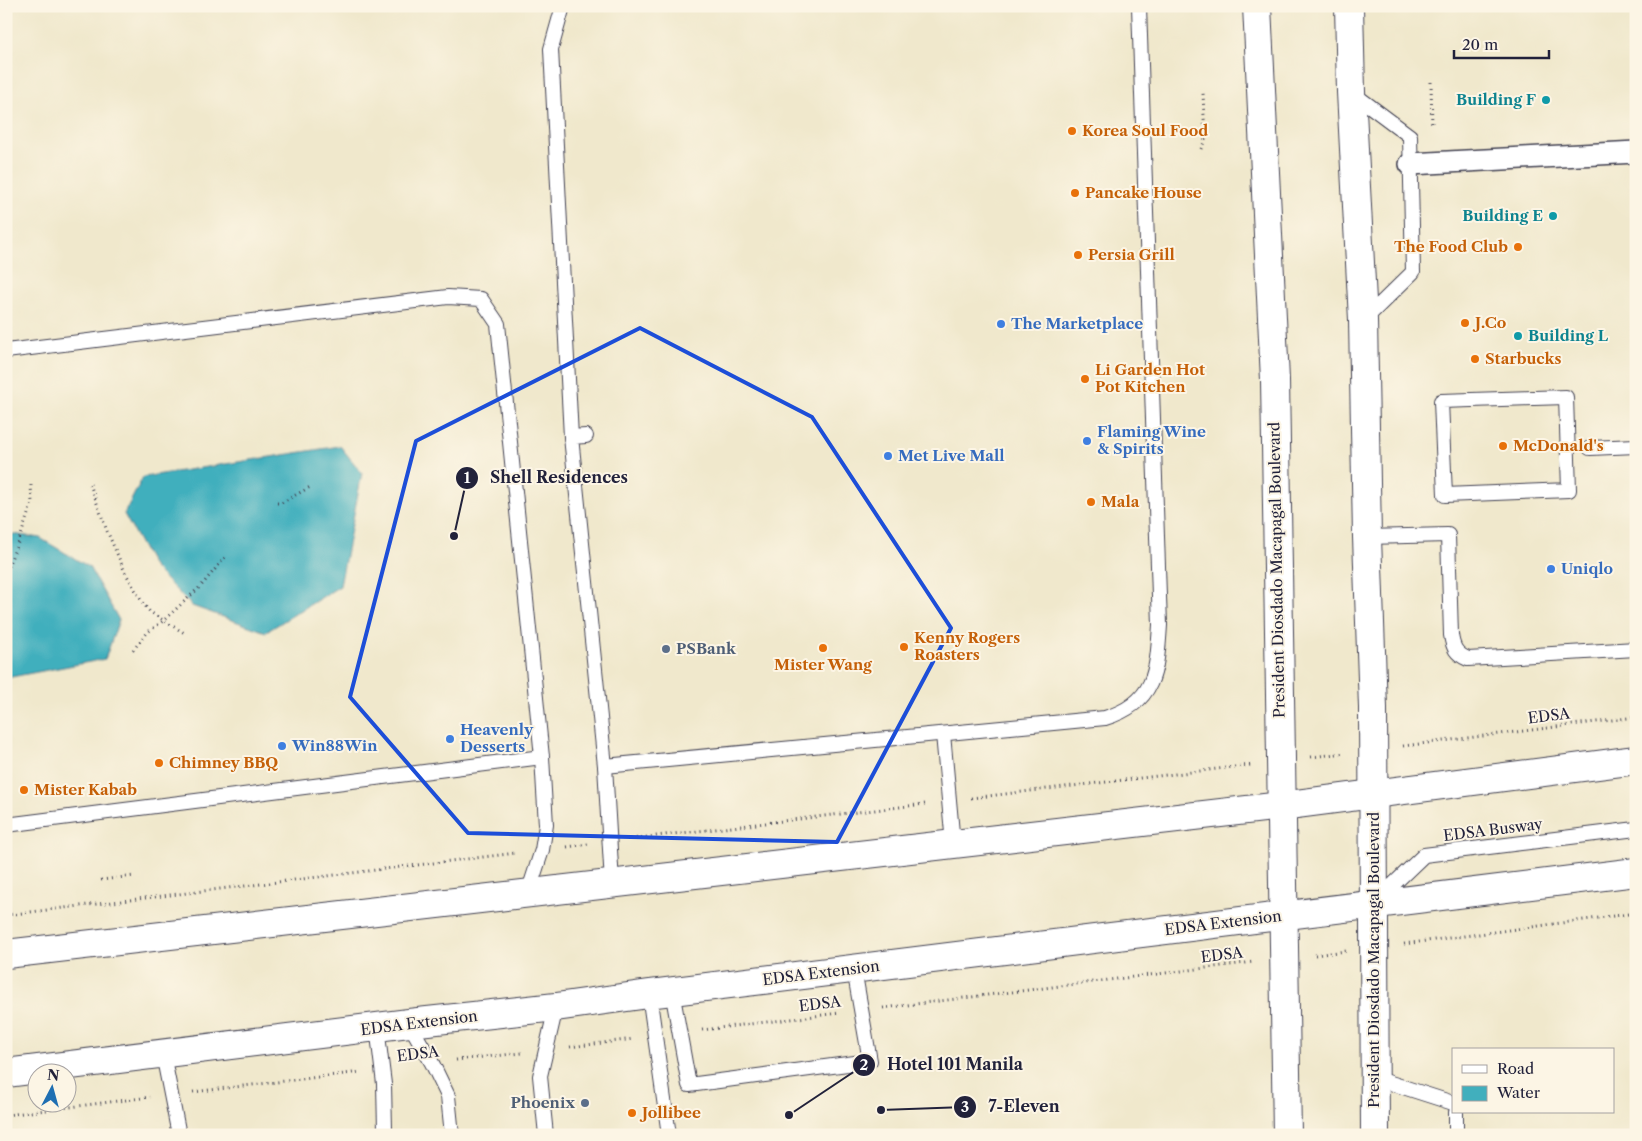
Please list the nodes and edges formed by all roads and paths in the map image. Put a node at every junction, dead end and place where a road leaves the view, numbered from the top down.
1 (563, 6) edge
2 (1139, 6) edge
3 (1258, 6) edge
4 (1349, 6) edge
5 (1431, 82) dead end
6 (1203, 92) dead end
7 (1351, 92) junction
8 (1432, 132) dead end
9 (1202, 149) dead end
10 (1636, 152) edge
11 (1410, 164) junction
12 (1363, 320) junction
13 (6, 351) edge
14 (1441, 401) joint
15 (586, 436) dead end
16 (571, 437) junction
17 (1636, 446) edge
18 (1590, 448) dead end
19 (90, 484) dead end
20 (31, 485) dead end
21 (312, 486) dead end
22 (276, 504) dead end
23 (1367, 537) junction
24 (227, 554) dead end
25 (6, 571) edge
26 (163, 621) junction
27 (186, 634) dead end
28 (1636, 649) edge
29 (133, 650) dead end
30 (1636, 717) edge
31 (943, 734) junction
32 (1373, 750) junction
33 (542, 757) junction
34 (1636, 760) edge
35 (1280, 761) junction
36 (605, 766) junction
37 (1373, 793) junction
38 (949, 801) junction
39 (1281, 806) junction
40 (6, 825) edge
41 (1636, 829) edge
42 (609, 842) junction
43 (953, 844) junction
44 (542, 850) junction
45 (1636, 872) edge
46 (134, 876) dead end
47 (101, 880) dead end
48 (612, 884) junction
49 (528, 893) junction
50 (1374, 904) junction
51 (1636, 913) edge
52 (6, 914) edge
53 (1284, 916) junction
54 (1374, 947) junction
55 (6, 954) edge
56 (1284, 958) junction
57 (854, 969) junction
58 (660, 993) junction
59 (556, 1007) junction
60 (861, 1010) junction
61 (409, 1023) junction
62 (376, 1028) junction
63 (680, 1033) junction
64 (655, 1036) junction
65 (547, 1050) junction
66 (163, 1054) junction
67 (432, 1063) junction
68 (382, 1070) junction
69 (6, 1073) edge
70 (1375, 1078) junction
71 (172, 1095) junction
72 (1452, 1103) edge
73 (1456, 1114) edge
74 (6, 1115) edge
75 (179, 1135) edge
76 (380, 1135) edge
77 (452, 1135) edge
78 (546, 1135) edge
79 (669, 1135) edge
80 (1287, 1135) edge
81 (1375, 1135) edge
82 (1456, 1135) edge

1 - 16 lane
2 - 31 lane
3 - 35 main road, President Diosdado Macapagal Boulevard
4 - 7 main road, President Diosdado Macapagal Boulevard
5 - 8 path
6 - 9 path
7 - 11 lane
7 - 12 main road, President Diosdado Macapagal Boulevard
10 - 11 street
11 - 12 lane
12 - 23 main road, President Diosdado Macapagal Boulevard
13 - 33 lane
14 - 14 lane
15 - 16 lane
16 - 36 lane
17 - 18 lane
19 - 26 path
20 - 25 path
21 - 22 path
23 - 28 lane
23 - 32 main road, President Diosdado Macapagal Boulevard
24 - 26 path
26 - 27 path
26 - 29 path
30 - 32 path, EDSA
31 - 36 lane
31 - 38 lane
32 - 35 path, EDSA
32 - 37 main road, President Diosdado Macapagal Boulevard
33 - 40 lane
33 - 44 lane
34 - 37 main road
35 - 38 path, EDSA
35 - 39 main road, President Diosdado Macapagal Boulevard
36 - 42 lane
37 - 39 main road
37 - 50 main road, President Diosdado Macapagal Boulevard
38 - 42 path, EDSA
38 - 43 lane
39 - 43 main road
39 - 53 main road, President Diosdado Macapagal Boulevard
41 - 50 lane, EDSA Busway
42 - 44 path, EDSA
42 - 48 lane
43 - 48 main road
44 - 49 lane
44 - 52 path, EDSA
45 - 50 main road, EDSA Extension
46 - 47 path
48 - 49 main road
49 - 55 main road
50 - 53 main road, EDSA Extension
50 - 54 main road, President Diosdado Macapagal Boulevard
51 - 54 path, EDSA
53 - 56 main road, President Diosdado Macapagal Boulevard
53 - 57 main road, EDSA Extension
54 - 56 path, EDSA
54 - 70 main road, President Diosdado Macapagal Boulevard
56 - 60 path, EDSA
56 - 80 main road, President Diosdado Macapagal Boulevard
57 - 58 main road, EDSA Extension
57 - 60 lane
58 - 59 main road, EDSA Extension
58 - 63 lane
58 - 64 lane
59 - 61 main road, EDSA Extension
59 - 65 lane
60 - 63 path, EDSA
60 - 63 lane
61 - 62 main road, EDSA Extension
61 - 67 lane
62 - 66 main road, EDSA Extension
62 - 68 lane
64 - 65 path, EDSA
64 - 79 lane
65 - 67 path, EDSA
65 - 78 lane
66 - 69 main road, EDSA Extension
66 - 71 lane
67 - 77 lane
68 - 71 path, EDSA
68 - 76 lane
70 - 72 lane
70 - 81 main road, President Diosdado Macapagal Boulevard
71 - 74 path, EDSA
71 - 75 lane
73 - 82 lane

